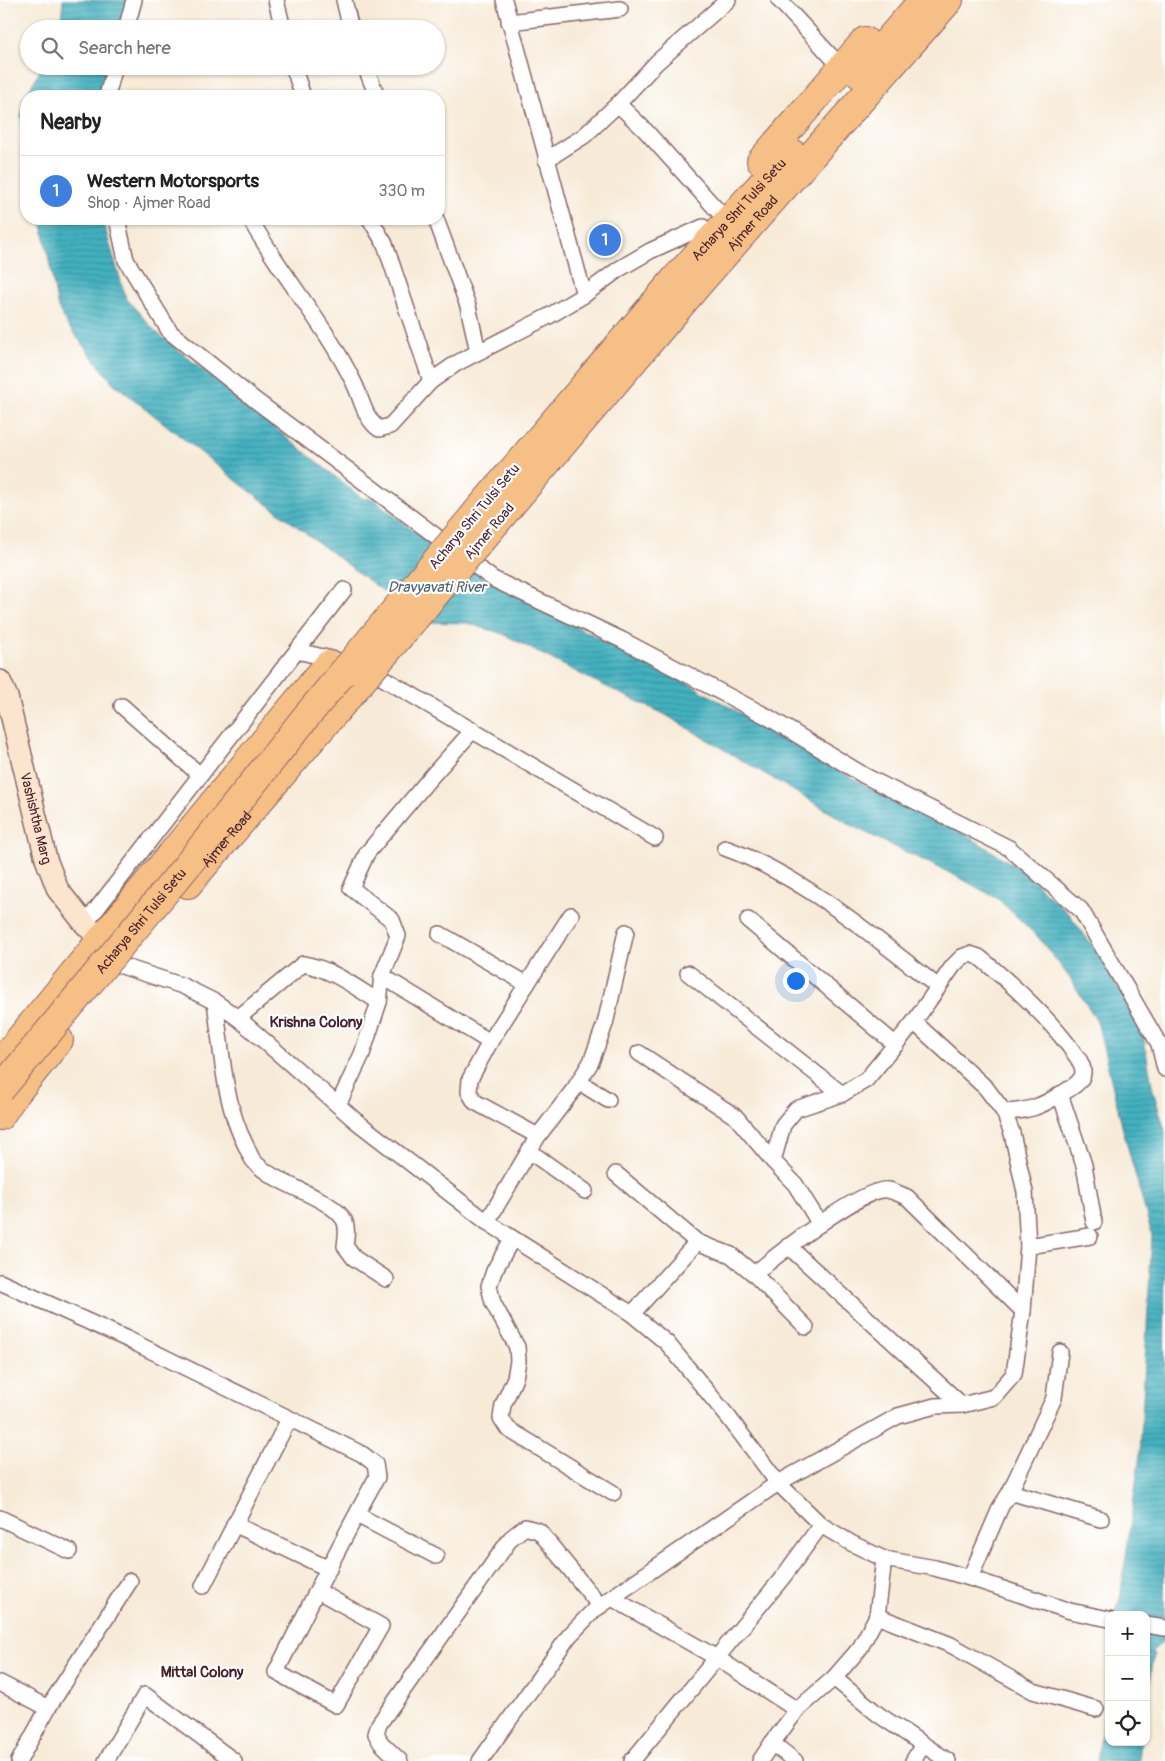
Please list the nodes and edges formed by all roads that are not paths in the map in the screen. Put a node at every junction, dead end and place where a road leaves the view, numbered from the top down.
1 (134, 0) edge
2 (276, 0) edge
3 (344, 0) edge
4 (504, 0) edge
5 (728, 0) edge
6 (779, 0) edge
7 (899, 0) edge
8 (924, 0) edge
9 (949, 0) edge
10 (620, 9) dead end
11 (128, 20) edge
12 (281, 20) edge
13 (349, 20) edge
14 (509, 22) junction
15 (842, 68) junction
16 (113, 75) edge
17 (296, 75) edge
18 (369, 75) edge
19 (109, 90) edge
20 (302, 90) edge
21 (375, 90) edge
22 (618, 104) junction
23 (546, 160) junction
24 (710, 219) junction
25 (118, 225) edge
26 (254, 225) edge
27 (374, 225) edge
28 (438, 225) edge
29 (584, 295) junction
30 (478, 352) junction
31 (431, 381) junction
32 (344, 590) dead end
33 (297, 651) junction
34 (0, 680) edge
35 (122, 706) dead end
36 (474, 730) junction
37 (200, 775) junction
38 (655, 838) dead end
39 (725, 848) dead end
40 (570, 915) dead end
41 (748, 920) dead end
42 (93, 932) junction
43 (626, 932) dead end
44 (440, 934) dead end
45 (119, 965) junction
46 (688, 973) dead end
47 (382, 976) junction
48 (527, 984) junction
49 (938, 987) junction
50 (215, 1002) junction
51 (378, 1002) junction
52 (238, 1018) junction
53 (914, 1022) junction
54 (490, 1042) junction
55 (896, 1045) junction
56 (639, 1053) dead end
57 (0, 1063) edge
58 (1165, 1069) edge
59 (579, 1082) junction
60 (0, 1090) edge
61 (842, 1094) junction
62 (1060, 1094) junction
63 (608, 1100) dead end
64 (338, 1105) junction
65 (1004, 1112) junction
66 (0, 1116) edge
67 (538, 1136) junction
68 (529, 1151) junction
69 (773, 1161) junction
70 (616, 1174) dead end
71 (585, 1191) dead end
72 (486, 1222) junction
73 (820, 1224) junction
74 (512, 1239) junction
75 (697, 1242) junction
76 (788, 1246) junction
77 (1028, 1246) junction
78 (754, 1274) junction
79 (386, 1279) dead end
80 (0, 1282) edge
81 (1023, 1312) junction
82 (632, 1314) junction
83 (806, 1328) dead end
84 (1060, 1352) dead end
85 (962, 1405) junction
86 (289, 1420) junction
87 (778, 1483) junction
88 (613, 1493) dead end
89 (1009, 1494) junction
90 (357, 1515) junction
91 (0, 1518) edge
92 (1101, 1519) dead end
93 (234, 1524) junction
94 (821, 1525) junction
95 (69, 1551) dead end
96 (436, 1556) dead end
97 (884, 1558) junction
98 (329, 1569) junction
99 (970, 1578) junction
100 (130, 1581) dead end
101 (202, 1586) dead end
102 (318, 1591) junction
103 (606, 1602) junction
104 (878, 1616) junction
105 (1105, 1619) edge
106 (1150, 1626) edge
107 (1165, 1628) edge
108 (717, 1658) junction
109 (834, 1678) junction
110 (0, 1683) edge
111 (48, 1708) junction
112 (1096, 1709) dead end
113 (797, 1710) junction
114 (772, 1743) junction
115 (923, 1745) junction
116 (19, 1761) edge
117 (106, 1761) edge
118 (234, 1761) edge
119 (400, 1761) edge
120 (480, 1761) edge
121 (632, 1761) edge
122 (760, 1761) edge
123 (795, 1761) edge
124 (913, 1761) edge
125 (948, 1761) edge

1 - 11 street
2 - 12 street
3 - 13 street
4 - 14 street
5 - 22 street
6 - 15 street
7 - 15 highway
8 - 60 highway, Acharya Shri Tulsi Setu, bridge
9 - 45 highway, Ajmer Road, bridge
10 - 14 street
14 - 23 street
15 - 24 highway
16 - 19 street
17 - 20 street
18 - 21 street
22 - 23 street
22 - 24 street
23 - 29 street
24 - 29 street
24 - 42 highway
25 - 58 street
26 - 31 street
27 - 31 street
28 - 30 street
29 - 30 street
30 - 31 street
32 - 33 street
33 - 36 street
33 - 37 street
34 - 42 street, Vashishtha Marg
35 - 37 street
36 - 38 street
36 - 47 street
37 - 42 street
39 - 49 street
40 - 48 street
41 - 55 street
42 - 57 highway
43 - 59 street
44 - 48 street
45 - 50 street
45 - 66 highway, Ajmer Road
46 - 61 street
47 - 51 street
47 - 54 street
48 - 54 street
49 - 53 street
49 - 62 street
50 - 52 street
50 - 79 street
51 - 52 street
51 - 64 street
52 - 64 street
53 - 55 street
53 - 65 street
54 - 67 street
55 - 61 street
56 - 69 street
59 - 63 street
59 - 67 street
61 - 69 street
62 - 65 street
62 - 77 street
64 - 72 street
65 - 77 street
67 - 68 street
68 - 71 street
68 - 72 street
69 - 73 street
70 - 75 street
72 - 74 street
73 - 76 street
73 - 81 street
74 - 82 street
74 - 88 street
75 - 78 street
75 - 82 street
76 - 78 street
76 - 85 street
77 - 81 street
78 - 83 street
80 - 86 street
81 - 85 street
82 - 87 street
84 - 89 street
85 - 87 street
86 - 90 street
86 - 93 street
87 - 94 street
87 - 103 street
89 - 92 street
89 - 99 street
90 - 96 street
90 - 98 street
91 - 95 street
93 - 98 street
93 - 101 street
94 - 97 street
94 - 108 street
97 - 99 street
97 - 104 street
98 - 102 street
99 - 105 street
100 - 111 street
102 - 102 street
103 - 108 street
103 - 119 street
103 - 120 street
104 - 109 street
104 - 112 street
106 - 107 street
108 - 113 street
108 - 121 street
109 - 113 street
109 - 115 street
110 - 111 street
111 - 116 street
113 - 114 street
114 - 122 street
114 - 123 street
115 - 124 street
115 - 125 street
117 - 118 street

